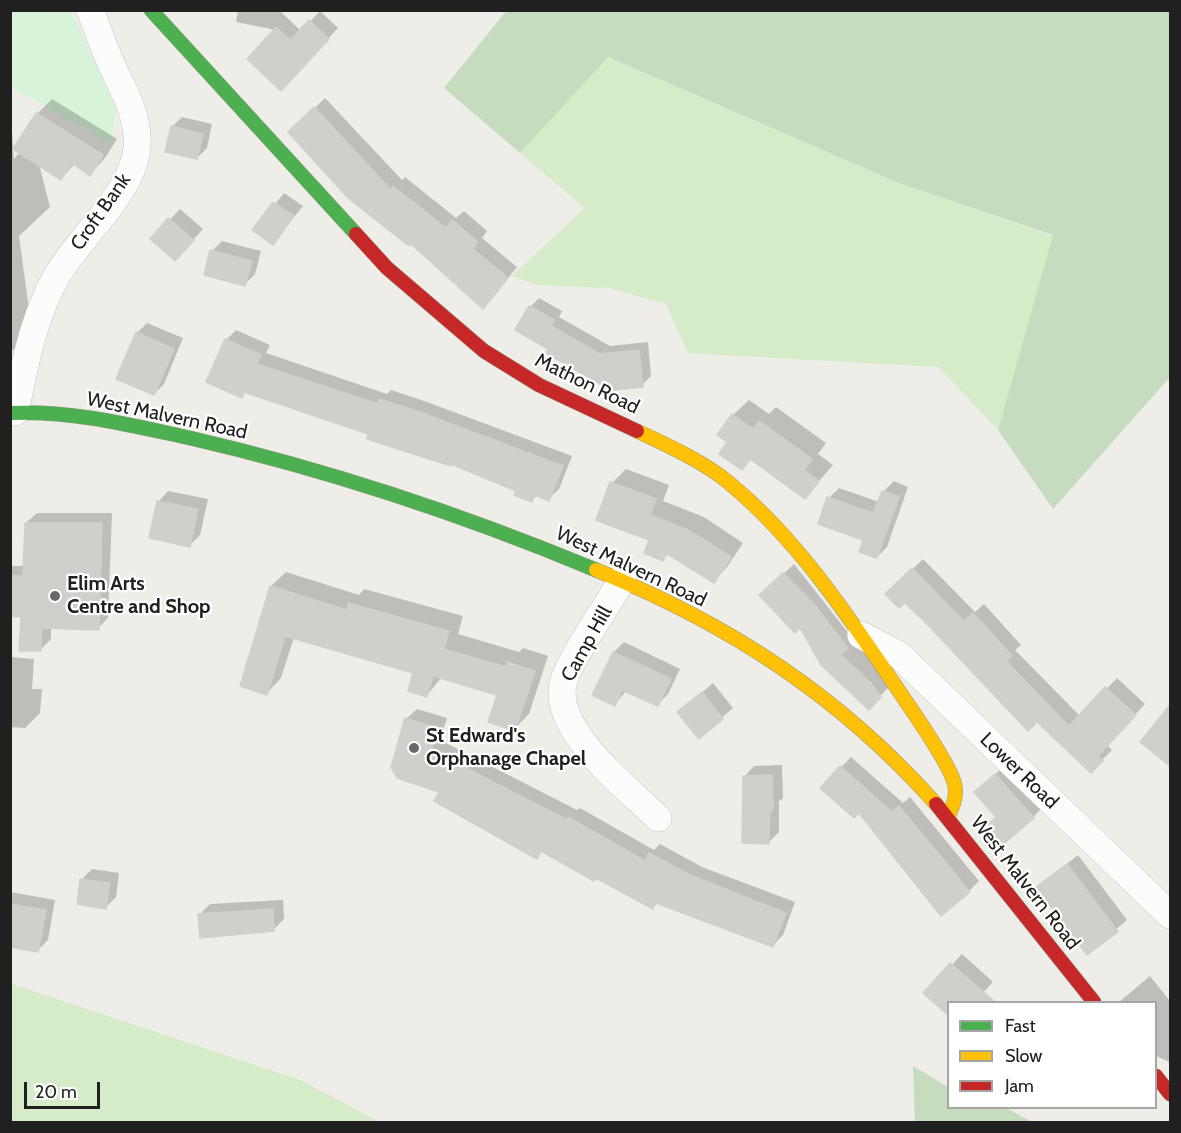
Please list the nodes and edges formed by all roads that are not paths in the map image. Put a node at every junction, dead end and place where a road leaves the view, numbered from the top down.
1 (90, 10) edge
2 (152, 10) edge
3 (13, 413) edge
4 (622, 579) junction
5 (861, 635) junction
6 (948, 817) junction
7 (658, 818) dead end
8 (1170, 915) edge
9 (1093, 1001) edge
10 (1157, 1078) edge
11 (1170, 1094) edge

1 - 3 street, Croft Bank
2 - 5 main road, Mathon Road
3 - 4 main road, West Malvern Road
4 - 6 main road, West Malvern Road
4 - 7 street, Camp Hill
5 - 6 main road, Mathon Road
5 - 8 street, Lower Road
6 - 9 main road, West Malvern Road
10 - 11 main road

